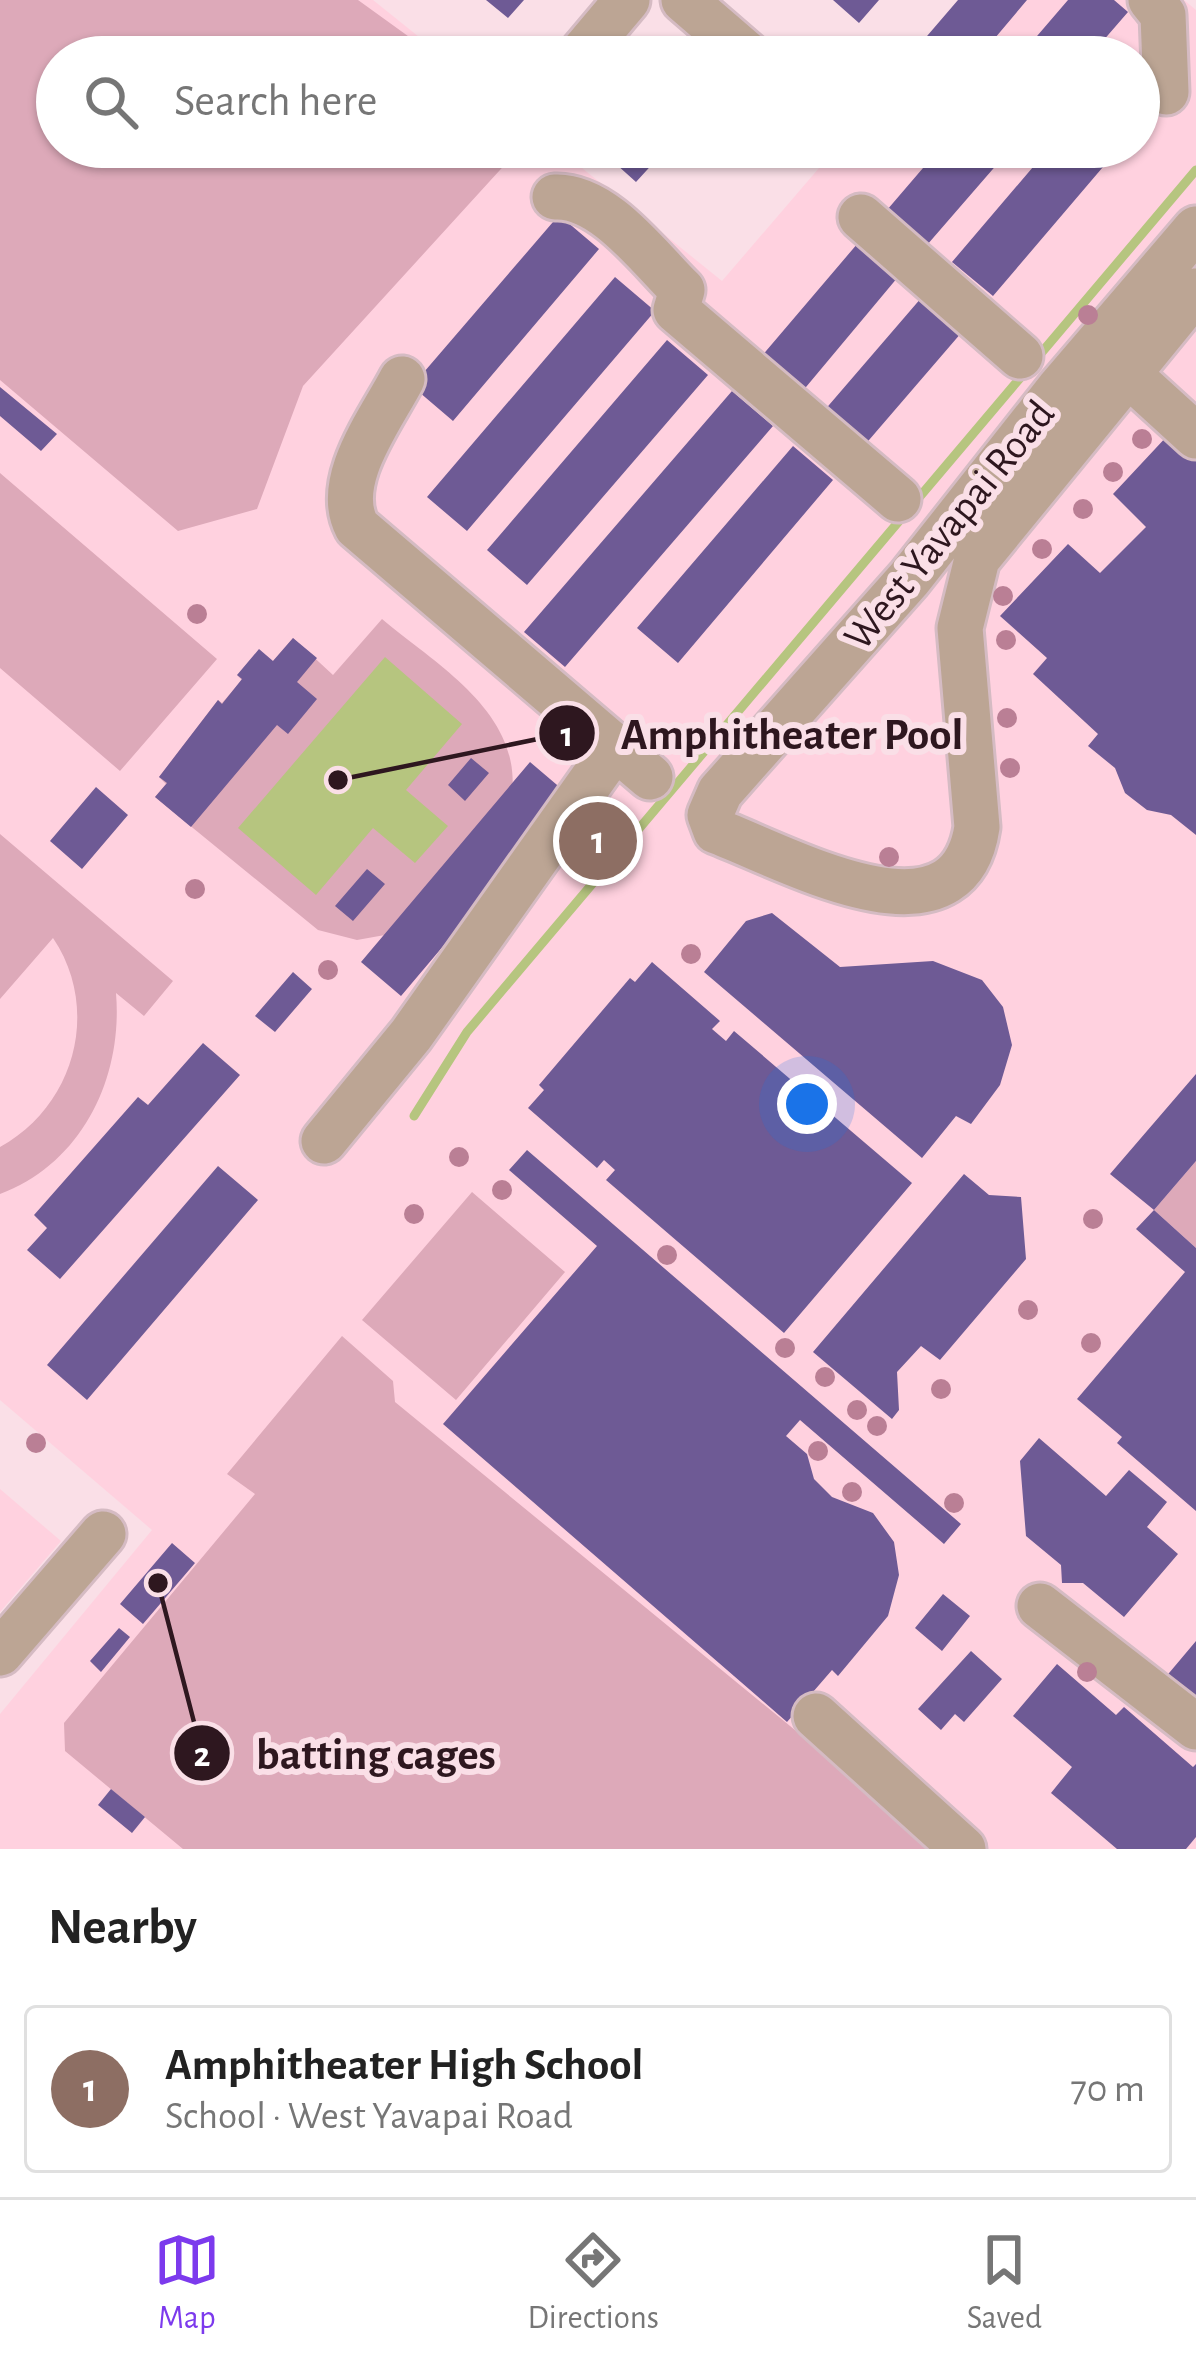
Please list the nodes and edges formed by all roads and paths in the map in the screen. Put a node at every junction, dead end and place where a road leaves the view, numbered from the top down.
1 (627, 0) edge
2 (684, 0) edge
3 (1162, 5) edge
4 (597, 36) edge
5 (726, 36) edge
6 (1166, 92) dead end
7 (555, 197) dead end
8 (861, 217) dead end
9 (1196, 229) edge
10 (1196, 291) edge
11 (1020, 356) dead end
12 (1111, 358) junction
13 (402, 379) dead end
14 (1196, 436) edge
15 (898, 500) dead end
16 (616, 746) junction
17 (650, 777) dead end
18 (324, 1141) dead end
19 (103, 1534) dead end
20 (1040, 1606) dead end
21 (0, 1653) edge
22 (816, 1716) dead end
23 (1196, 1727) edge
24 (963, 1849) edge

1 - 4 street
2 - 5 street
3 - 6 street
7 - 15 street
8 - 11 street
9 - 12 street, West Yavapai Road
10 - 12 street, West Yavapai Road
12 - 12 street, West Yavapai Road
12 - 14 street
13 - 16 street
16 - 17 street
16 - 18 street
19 - 21 street
20 - 23 street
22 - 24 street

